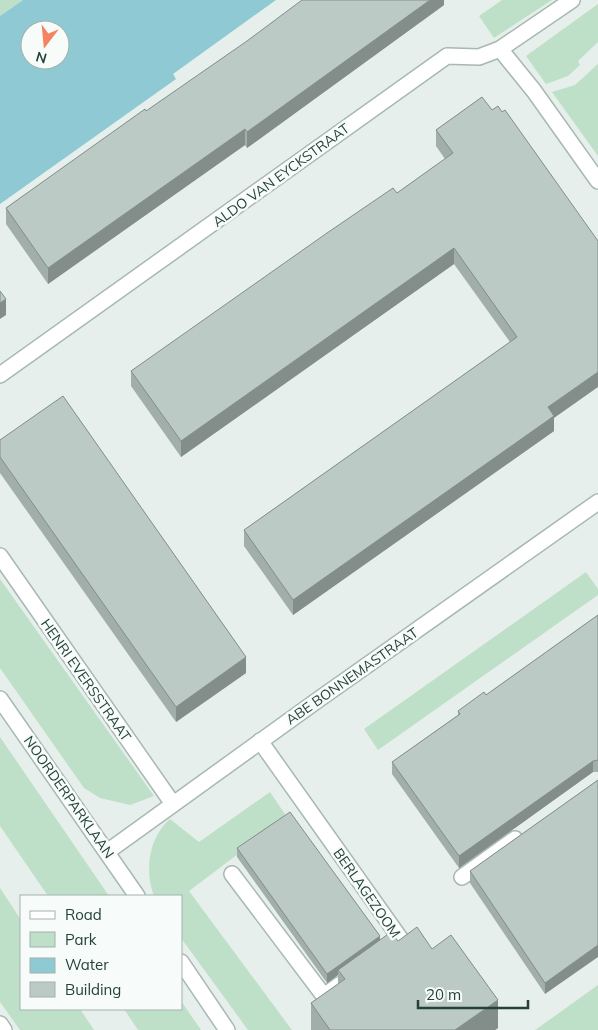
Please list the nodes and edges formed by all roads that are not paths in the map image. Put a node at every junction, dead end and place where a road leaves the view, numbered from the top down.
1 (572, 0) edge
2 (500, 49) junction
3 (598, 181) edge
4 (0, 375) edge
5 (598, 502) edge
6 (0, 556) edge
7 (0, 699) edge
8 (260, 741) junction
9 (172, 804) junction
10 (526, 831) edge
11 (107, 852) junction
12 (232, 874) dead end
13 (462, 876) dead end
14 (136, 895) edge
15 (378, 957) edge
16 (182, 963) edge
17 (355, 974) edge
18 (0, 1024) edge
19 (4, 1030) edge
20 (227, 1030) edge

1 - 2 street, ALDO VAN EYCKSTRAAT
2 - 3 street
2 - 4 street, ALDO VAN EYCKSTRAAT
5 - 8 street, ABE BONNEMASTRAAT
6 - 9 street, HENRI EVERSSTRAAT
7 - 11 street, NOORDERPARKLAAN
8 - 9 street, ABE BONNEMASTRAAT
8 - 15 street, BERLAGEZOOM
9 - 11 street, ABE BONNEMASTRAAT
10 - 13 street
11 - 14 street, NOORDERPARKLAAN
12 - 17 street
16 - 20 street
18 - 19 street

